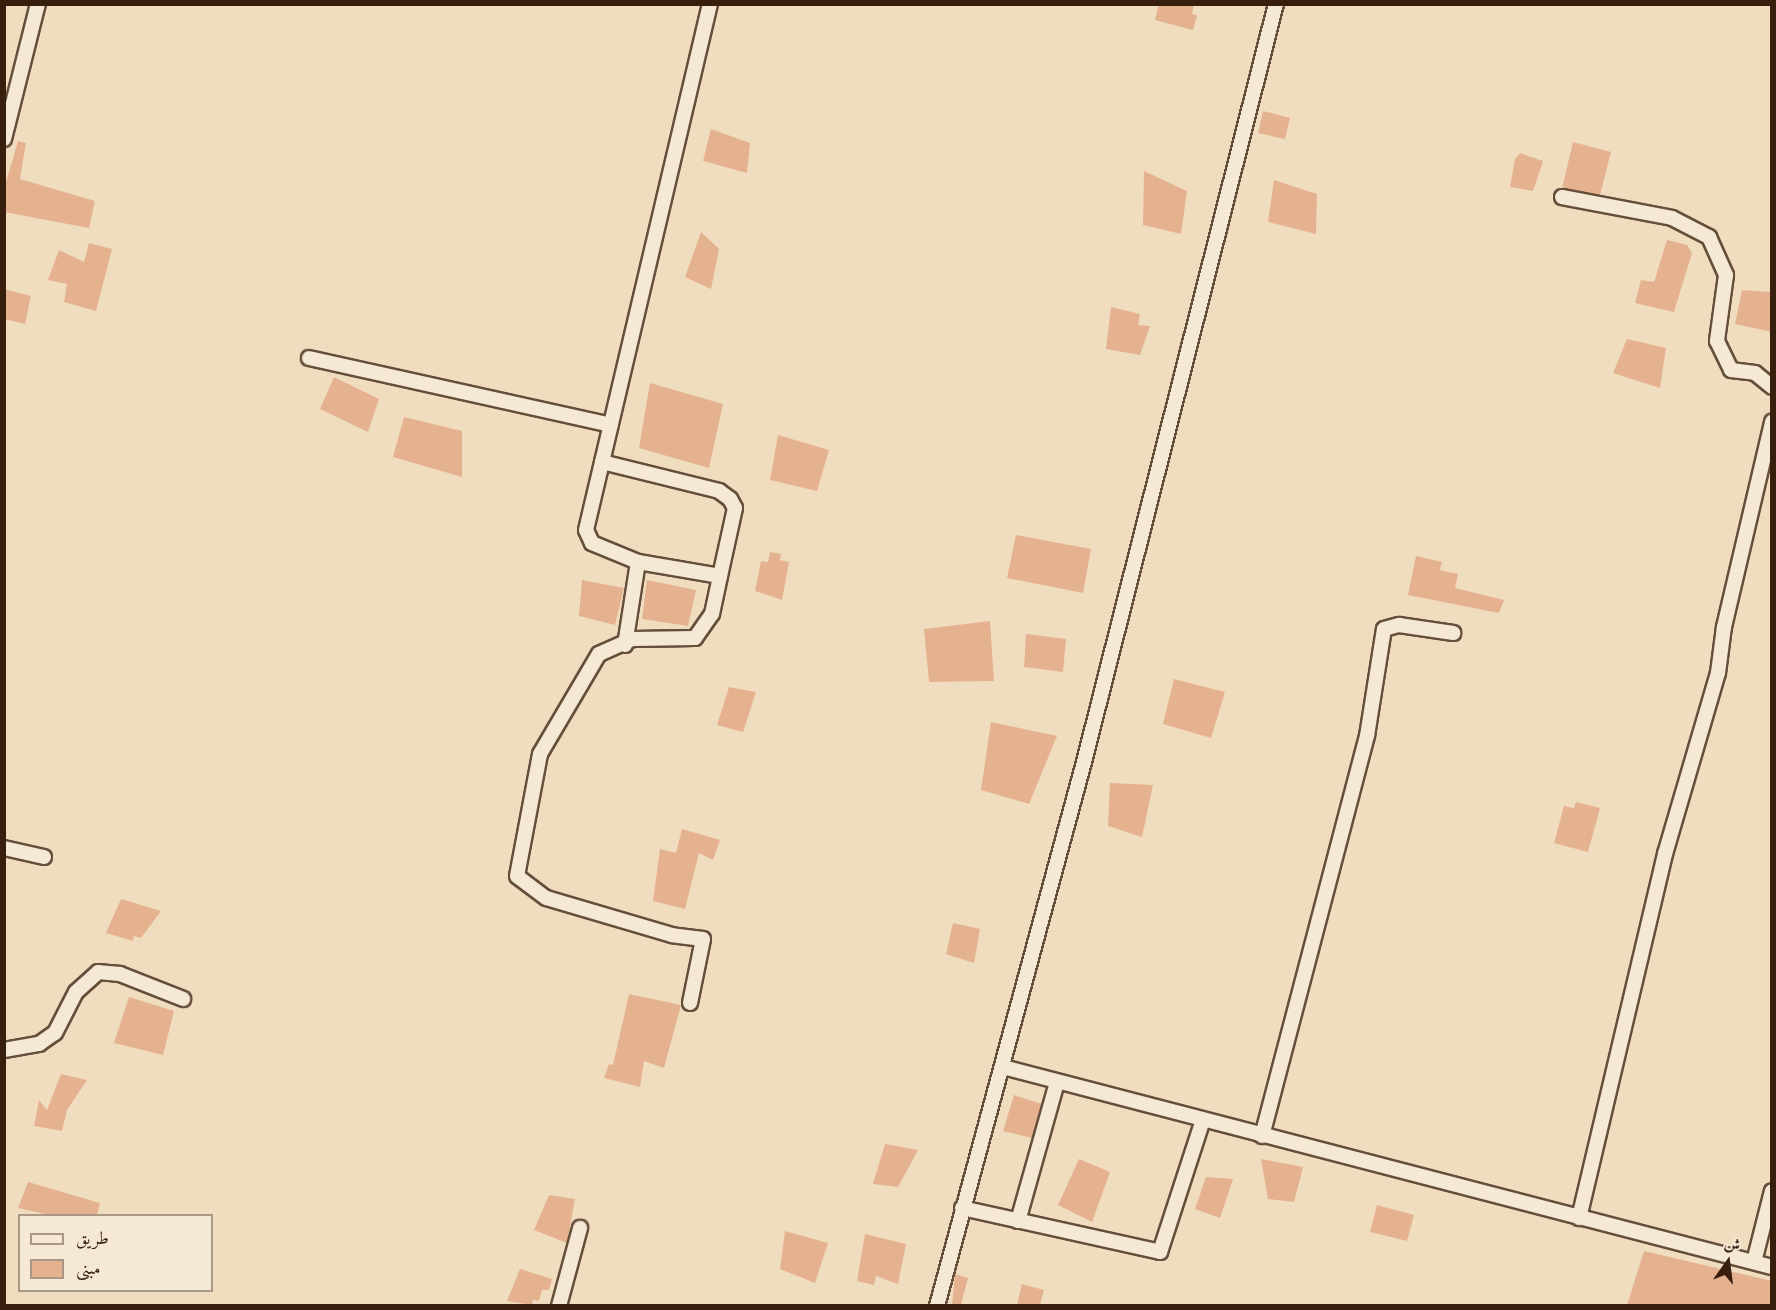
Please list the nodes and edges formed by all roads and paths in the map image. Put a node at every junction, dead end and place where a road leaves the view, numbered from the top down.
1 (38, 4) edge
2 (710, 4) edge
3 (1276, 4) edge
4 (4, 139) edge
5 (1562, 197) dead end
6 (309, 358) dead end
7 (1772, 387) edge
8 (1772, 422) edge
9 (611, 426) junction
10 (602, 462) junction
11 (638, 562) junction
12 (720, 576) junction
13 (1453, 633) dead end
14 (625, 645) junction
15 (4, 848) edge
16 (44, 857) dead end
17 (183, 999) dead end
18 (690, 1003) dead end
19 (4, 1050) edge
20 (1003, 1067) junction
21 (1057, 1082) junction
22 (1203, 1120) junction
23 (1262, 1136) junction
24 (1772, 1191) edge
25 (962, 1208) junction
26 (1579, 1218) junction
27 (1018, 1221) junction
28 (580, 1228) dead end
29 (1754, 1262) junction
30 (1772, 1267) edge
31 (559, 1305) edge
32 (937, 1305) edge

1 - 4 street
2 - 9 street
3 - 20 street
5 - 7 street
6 - 9 street
8 - 26 street
9 - 10 street
10 - 11 street
10 - 12 street
11 - 12 street
11 - 14 street
12 - 14 street
13 - 23 street
14 - 18 street
15 - 16 street
17 - 19 street
20 - 21 street
20 - 25 street
21 - 22 street
21 - 27 street
22 - 23 street
22 - 27 street
23 - 26 street
24 - 29 street
25 - 27 street
25 - 32 street
26 - 29 street
28 - 31 street
29 - 30 street

